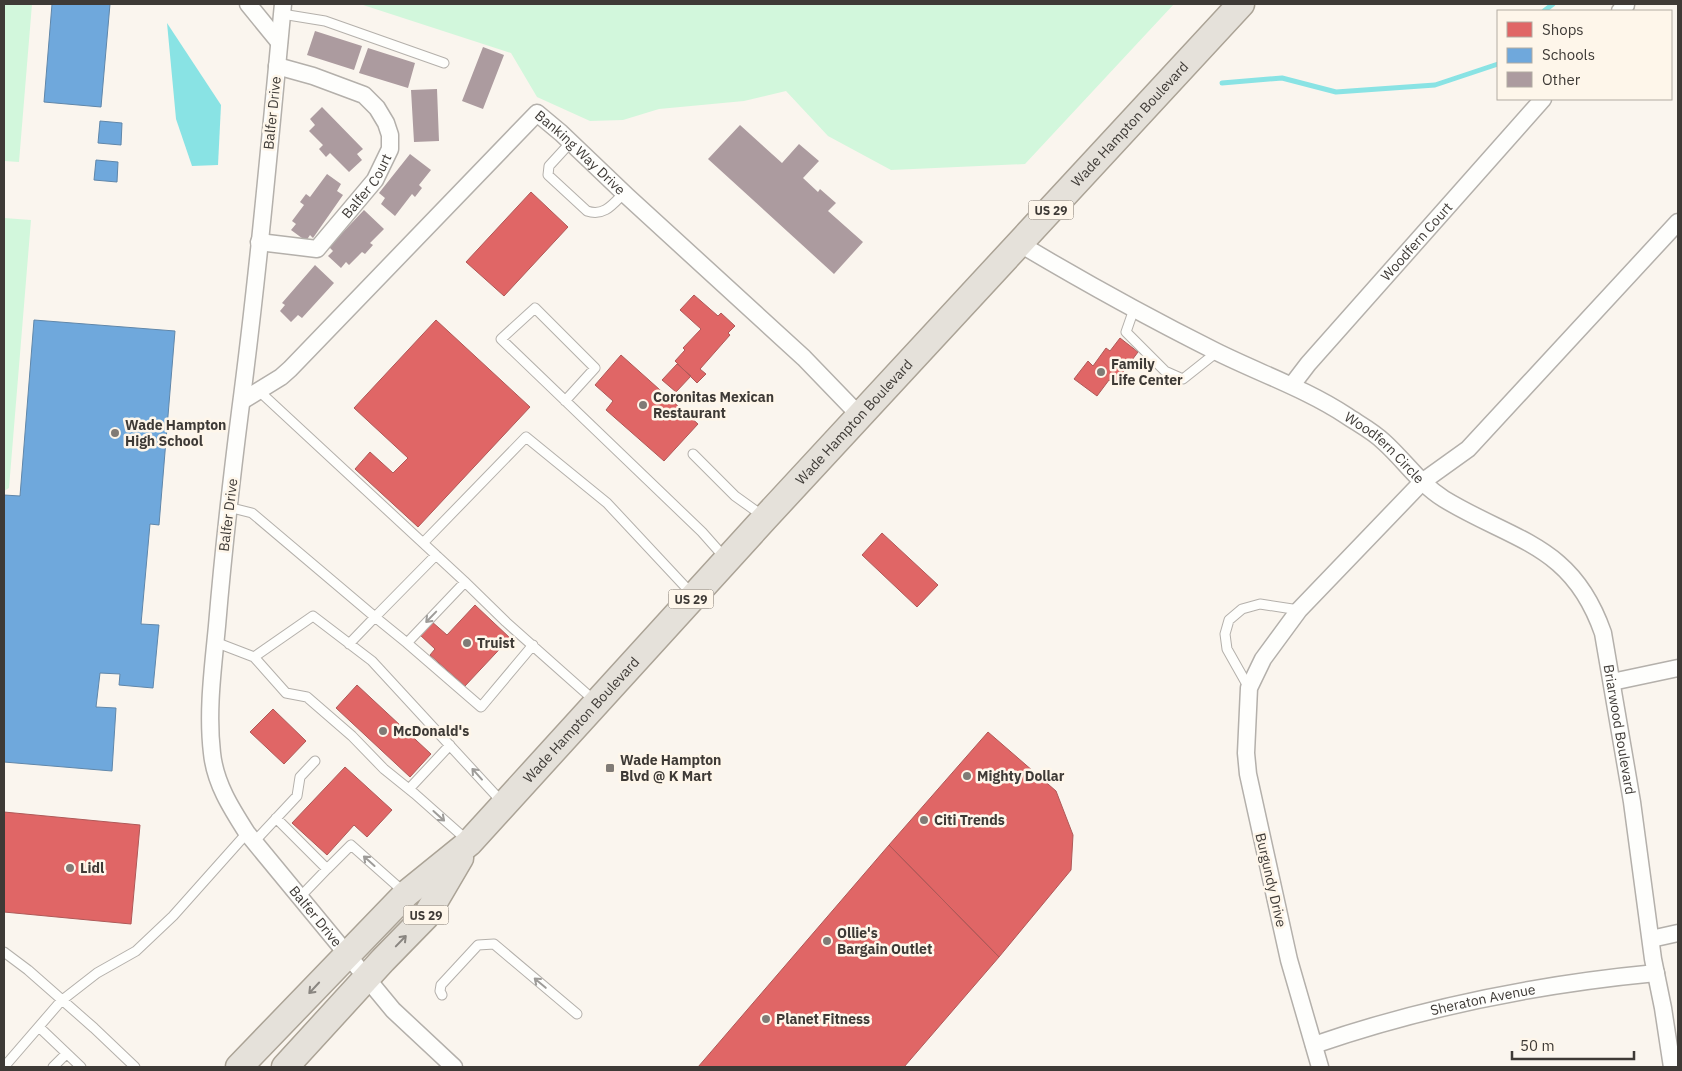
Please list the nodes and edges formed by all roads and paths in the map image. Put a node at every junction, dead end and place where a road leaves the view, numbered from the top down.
1 (248, 4) edge
2 (1241, 4) edge
3 (282, 9) edge
4 (279, 42) junction
5 (444, 63) dead end
6 (277, 66) junction
7 (1542, 100) edge
8 (571, 142) junction
9 (624, 193) junction
10 (1678, 222) edge
11 (259, 242) junction
12 (1020, 244) junction
13 (1134, 309) junction
14 (1217, 352) junction
15 (1292, 385) junction
16 (258, 391) junction
17 (242, 401) junction
18 (565, 401) junction
19 (860, 416) junction
20 (693, 454) dead end
21 (1422, 482) junction
22 (228, 507) junction
23 (765, 518) junction
24 (423, 543) junction
25 (436, 556) junction
26 (727, 560) junction
27 (465, 582) junction
28 (694, 596) junction
29 (1299, 610) junction
30 (375, 617) junction
31 (215, 642) junction
32 (407, 643) junction
33 (349, 644) junction
34 (533, 645) junction
35 (254, 656) junction
36 (1678, 668) edge
37 (1612, 682) junction
38 (1249, 688) junction
39 (596, 702) junction
40 (450, 745) junction
41 (315, 761) dead end
42 (409, 789) junction
43 (504, 804) junction
44 (276, 818) junction
45 (250, 838) junction
46 (469, 843) junction
47 (327, 869) junction
48 (406, 894) junction
49 (300, 897) junction
50 (1678, 933) edge
51 (1651, 939) junction
52 (4, 952) edge
53 (348, 954) junction
54 (1656, 973) junction
55 (368, 977) junction
56 (442, 995) dead end
57 (61, 1000) junction
58 (577, 1014) dead end
59 (39, 1028) junction
60 (1314, 1045) junction
61 (66, 1054) junction
62 (4, 1067) edge
63 (53, 1067) edge
64 (81, 1067) edge
65 (135, 1067) edge
66 (239, 1067) edge
67 (285, 1067) edge
68 (453, 1067) edge
69 (1320, 1067) edge
70 (1672, 1067) edge

1 - 4 street
2 - 12 main road, Wade Hampton Boulevard / US 29
3 - 4 street, Balfer Drive
3 - 5 lane
4 - 6 street, Balfer Drive
6 - 11 street, Balfer Drive
6 - 11 street, Balfer Court
7 - 15 street, Woodfern Court
8 - 9 street, Banking Way Drive
8 - 9 lane
8 - 16 street, Banking Way Drive
9 - 19 street, Banking Way Drive
10 - 21 street, Woodfern Circle
11 - 17 street, Balfer Drive
12 - 13 street, Woodfern Circle
12 - 19 main road, Wade Hampton Boulevard / US 29
13 - 14 street, Woodfern Circle
13 - 14 lane
14 - 15 street, Woodfern Circle
15 - 21 street, Woodfern Circle
16 - 17 street, Banking Way Drive
16 - 24 lane
17 - 22 street, Balfer Drive
18 - 18 lane
18 - 26 lane
19 - 23 main road, Wade Hampton Boulevard / US 29
20 - 23 lane
21 - 29 street, Burgundy Drive
21 - 37 street, Briarwood Boulevard
22 - 30 lane
22 - 31 street, Balfer Drive
23 - 26 main road, Wade Hampton Boulevard / US 29
24 - 25 lane
24 - 28 lane
25 - 27 lane
25 - 30 lane
26 - 28 main road, Wade Hampton Boulevard / US 29
27 -> 32 lane
27 - 34 lane
28 - 39 main road, Wade Hampton Boulevard / US 29
29 - 38 street, Burgundy Drive
29 - 38 lane
30 - 32 lane
30 - 33 lane
31 - 35 lane
31 - 45 street, Balfer Drive
32 - 34 lane
33 - 35 lane
33 - 40 lane
34 - 39 lane
35 - 42 lane
36 - 37 street
37 - 51 street, Briarwood Boulevard
38 - 60 street, Burgundy Drive
39 - 43 main road, Wade Hampton Boulevard / US 29
40 - 42 lane
43 -> 40 lane
41 - 44 lane
42 -> 46 lane
43 - 46 main road, Wade Hampton Boulevard / US 29
44 - 45 lane
44 - 47 lane
45 - 49 street, Balfer Drive
45 - 57 lane
46 - 48 main road, Wade Hampton Boulevard / US 29
55 -> 46 main road, Wade Hampton Boulevard / US 29
48 -> 47 lane
47 - 49 lane
48 - 53 main road, Wade Hampton Boulevard / US 29
49 - 53 street, Balfer Drive
50 - 51 street
51 - 54 street, Briarwood Boulevard
52 - 57 lane
53 - 55 street, Balfer Drive
53 -> 66 main road, Wade Hampton Boulevard / US 29
54 - 60 street, Sheraton Avenue
54 - 70 street, Briarwood Boulevard
55 - 67 main road, Wade Hampton Boulevard / US 29
55 - 68 street, Balfer Drive
58 -> 56 lane
57 - 59 lane
57 - 65 lane
59 - 61 lane
59 - 62 lane
60 - 69 street, Burgundy Drive
61 - 63 lane
61 - 64 lane

